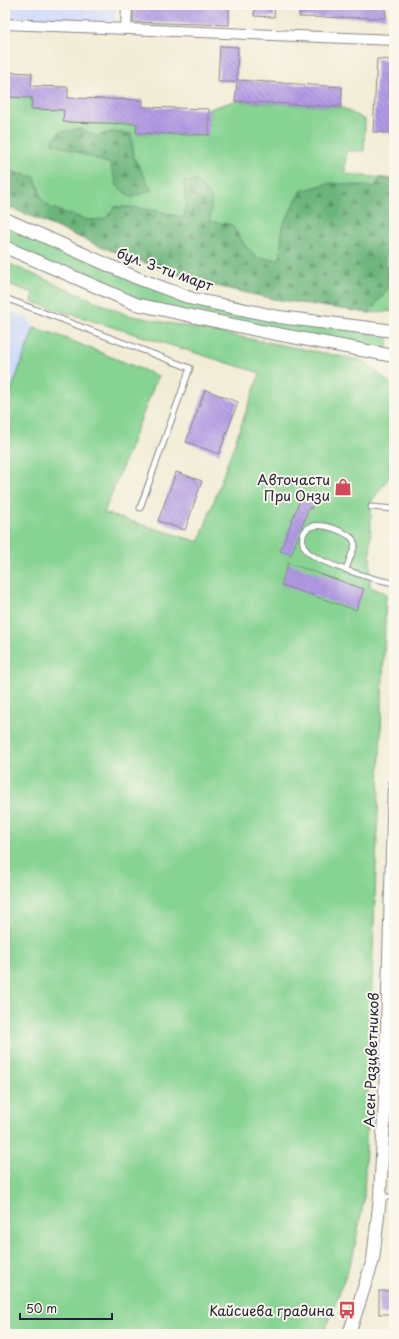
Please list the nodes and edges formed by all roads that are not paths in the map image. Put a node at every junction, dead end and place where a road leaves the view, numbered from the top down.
1 (128, 5) edge
2 (5, 24) edge
3 (126, 29) junction
4 (394, 40) edge
5 (5, 219) edge
6 (5, 247) edge
7 (5, 298) edge
8 (394, 332) edge
9 (394, 356) edge
10 (371, 507) dead end
11 (140, 508) dead end
12 (394, 509) edge
13 (346, 569) junction
14 (394, 583) edge
15 (394, 784) edge
16 (393, 869) edge
17 (390, 1097) edge
18 (380, 1197) junction
19 (394, 1197) edge
20 (349, 1334) edge

1 - 3 street
2 - 3 street
3 - 4 street
5 - 8 street, бул. 3-ти март
6 - 9 street
7 - 11 lane
10 - 12 lane
13 - 13 lane
13 - 14 lane
15 - 16 street, Асен Разцветников
16 - 17 street, Асен Разцветников
17 - 18 street, Асен Разцветников
18 - 19 lane
18 - 20 street, Асен Разцветников

